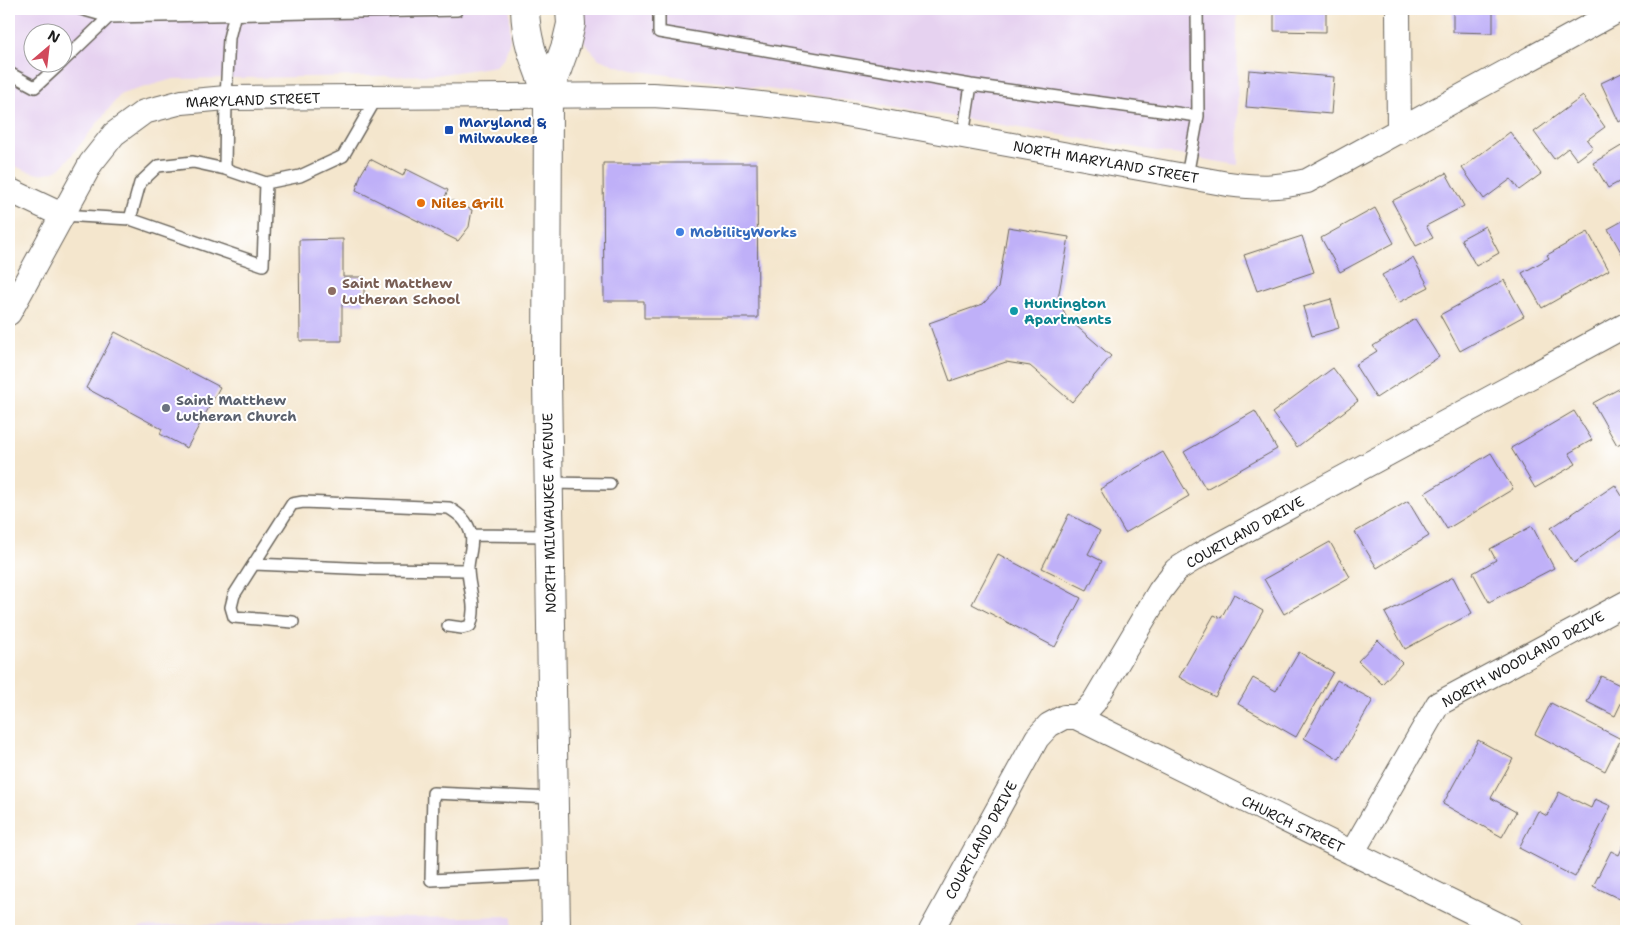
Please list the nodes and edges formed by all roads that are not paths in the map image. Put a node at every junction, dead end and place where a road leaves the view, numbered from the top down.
1 (81, 9) edge
2 (457, 9) edge
3 (525, 9) edge
4 (570, 9) edge
5 (659, 9) edge
6 (1197, 9) edge
7 (1398, 9) edge
8 (1621, 9) edge
9 (235, 12) edge
10 (109, 17) junction
11 (72, 52) edge
12 (52, 72) edge
13 (9, 73) edge
14 (971, 85) junction
15 (548, 95) junction
16 (377, 96) junction
17 (226, 98) junction
18 (1198, 116) junction
19 (1398, 132) junction
20 (963, 136) junction
21 (225, 169) junction
22 (1187, 176) junction
23 (266, 182) junction
24 (9, 190) edge
25 (62, 215) junction
26 (130, 219) junction
27 (9, 313) edge
28 (1626, 325) edge
29 (548, 483) junction
30 (610, 484) dead end
31 (471, 536) junction
32 (549, 536) junction
33 (254, 564) junction
34 (468, 570) junction
35 (1626, 603) edge
36 (293, 622) dead end
37 (448, 626) dead end
38 (1076, 717) junction
39 (554, 798) junction
40 (1352, 853) junction
41 (555, 874) junction
42 (556, 931) edge
43 (931, 931) edge
44 (1510, 931) edge

1 - 10 lane
2 - 9 lane
3 - 15 main road, NORTH MILWAUKEE AVENUE
4 - 15 main road, NORTH MILWAUKEE AVENUE
5 - 14 lane
6 - 18 lane
7 - 19 street
8 - 19 street, NORTH MARYLAND STREET
9 - 10 lane
9 - 17 lane
10 - 11 lane
12 - 13 lane
14 - 18 lane
14 - 20 lane
15 - 16 street, MARYLAND STREET
15 - 20 street, NORTH MARYLAND STREET
15 - 29 main road, NORTH MILWAUKEE AVENUE
16 - 17 street, MARYLAND STREET
16 - 23 lane
17 - 21 lane
17 - 25 street, MARYLAND STREET
18 - 22 lane
19 - 22 street, NORTH MARYLAND STREET
20 - 22 street, NORTH MARYLAND STREET
21 - 23 lane
21 - 26 lane
23 - 26 lane
24 - 25 street
25 - 26 lane
25 - 27 street, MARYLAND STREET
28 - 38 street, COURTLAND DRIVE
29 - 30 lane
29 - 32 main road, NORTH MILWAUKEE AVENUE
31 - 32 lane
31 - 33 lane
31 - 34 lane
32 - 39 main road, NORTH MILWAUKEE AVENUE
33 - 34 lane
33 - 36 lane
34 - 37 lane
35 - 40 street, NORTH WOODLAND DRIVE
38 - 40 street, CHURCH STREET
38 - 43 street, COURTLAND DRIVE
39 - 41 main road, NORTH MILWAUKEE AVENUE
39 - 41 lane
40 - 44 street, CHURCH STREET
41 - 42 main road, NORTH MILWAUKEE AVENUE

